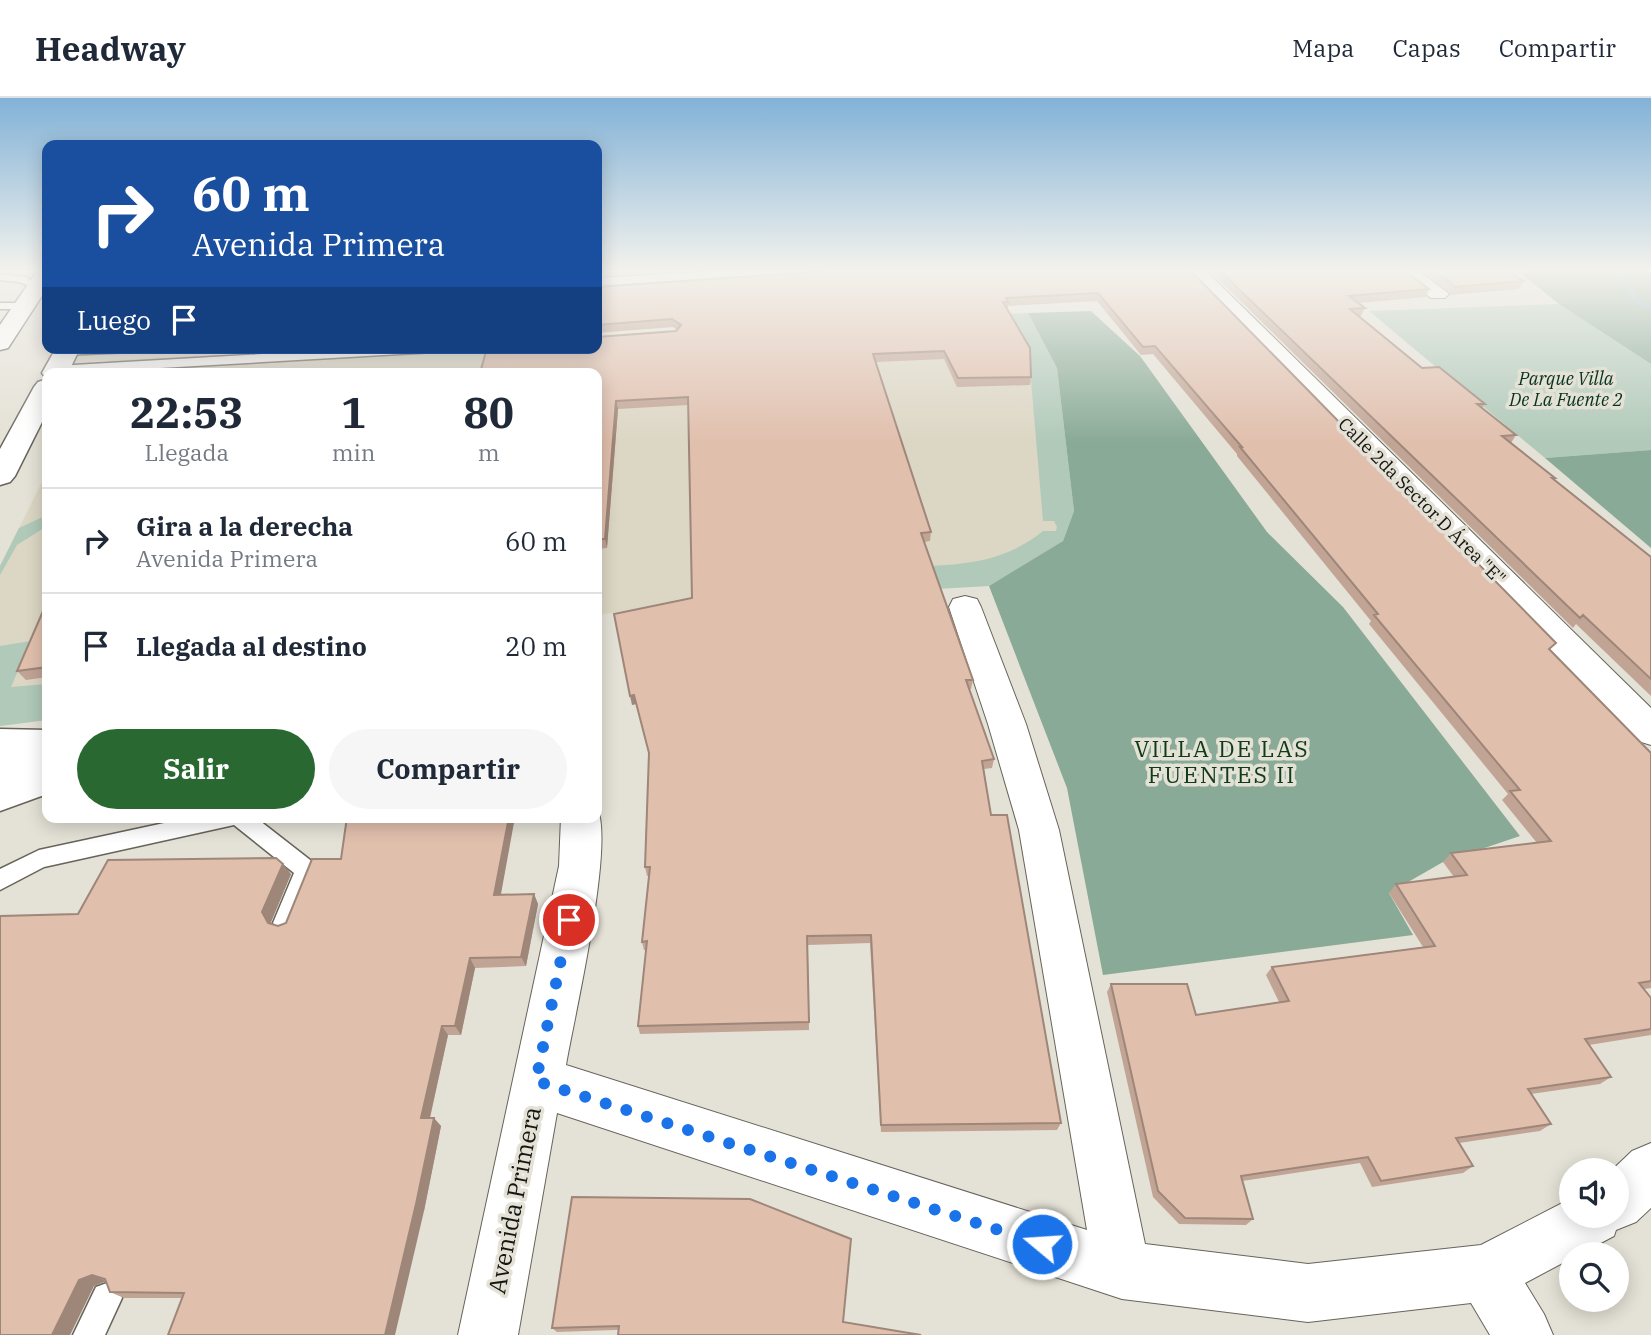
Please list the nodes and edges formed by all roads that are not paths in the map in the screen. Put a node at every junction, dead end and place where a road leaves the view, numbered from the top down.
1 (10, 328) edge
2 (1251, 328) edge
3 (0, 343) edge
4 (108, 354) edge
5 (310, 354) edge
6 (59, 366) edge
7 (42, 398) edge
8 (0, 476) edge
9 (965, 607) dead end
10 (1651, 731) edge
11 (0, 744) edge
12 (42, 746) edge
13 (42, 763) edge
14 (0, 772) edge
15 (42, 778) edge
16 (0, 795) edge
17 (205, 823) edge
18 (247, 823) edge
19 (581, 823) edge
20 (0, 880) edge
21 (285, 923) edge
22 (536, 1081) junction
23 (1651, 1170) edge
24 (1629, 1191) edge
25 (1571, 1228) edge
26 (1122, 1270) junction
27 (1486, 1273) junction
28 (107, 1298) edge
29 (89, 1335) edge
30 (488, 1335) edge
31 (1523, 1335) edge

1 - 3 main road
2 - 10 street, Calle 2da Sector D Área "E"
4 - 6 lane
5 - 6 lane
7 - 8 main road
9 - 26 street
11 - 12 main road
13 - 14 street
15 - 16 main road
17 - 20 lane
18 - 21 lane
19 - 22 street, Avenida Primera
22 - 26 street
22 - 30 street, Avenida Primera
23 - 24 street
25 - 27 street
26 - 27 street
27 - 31 street
28 - 29 lane

